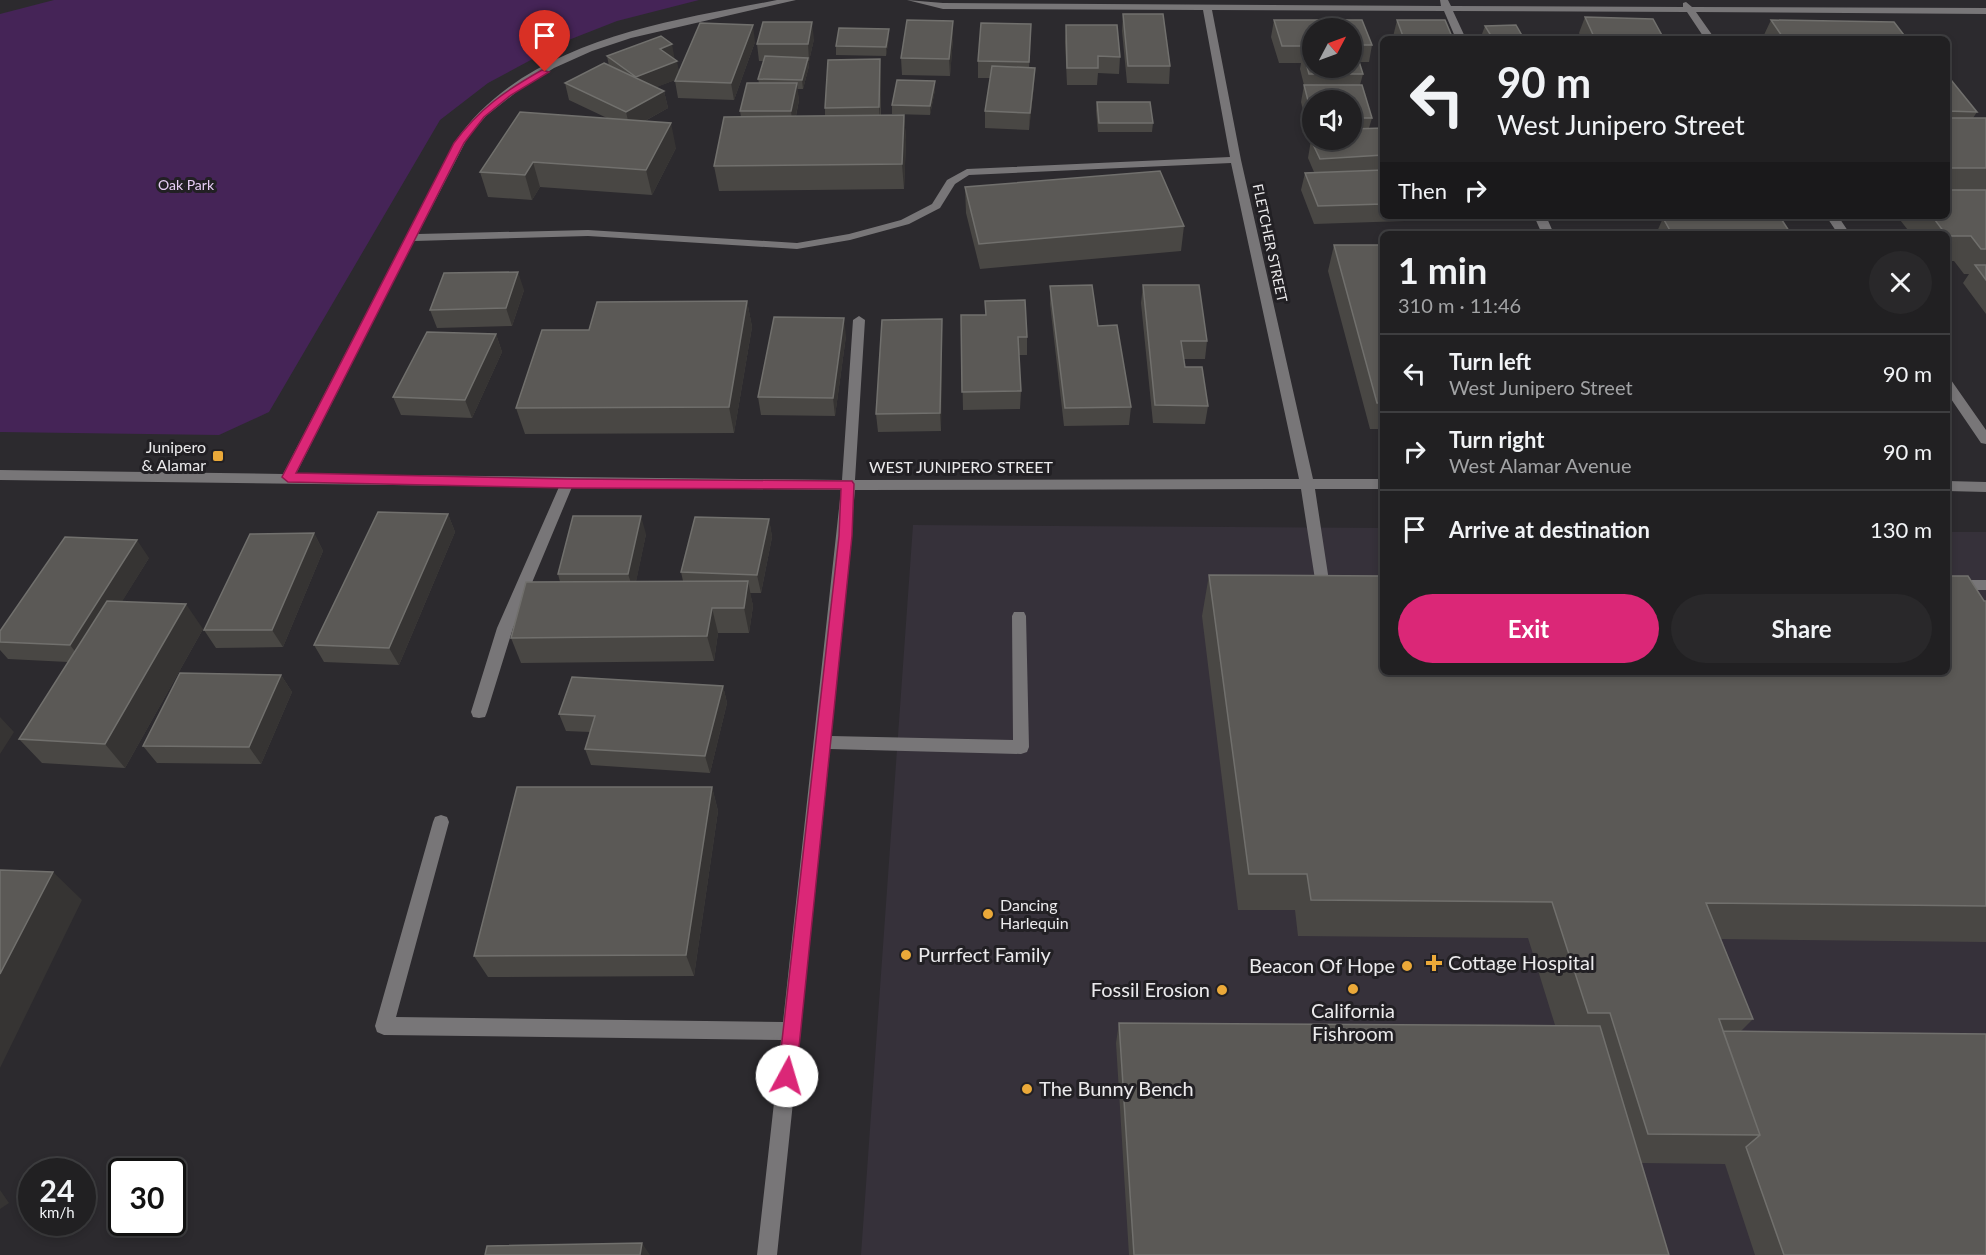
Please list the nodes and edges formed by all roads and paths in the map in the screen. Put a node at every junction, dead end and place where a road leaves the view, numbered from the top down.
1 (791, 0) edge
2 (912, 0) edge
3 (1682, 0) edge
4 (1924, 0) edge
5 (1446, 4) edge
6 (1207, 8) junction
7 (1688, 9) junction
8 (1933, 10) junction
9 (1986, 11) edge
10 (1460, 36) edge
11 (1708, 36) edge
12 (1236, 160) junction
13 (411, 238) junction
14 (859, 320) dead end
15 (1950, 387) edge
16 (1986, 440) edge
17 (0, 475) edge
18 (288, 477) junction
19 (567, 483) junction
20 (848, 484) junction
21 (1307, 484) junction
22 (1380, 484) edge
23 (1950, 486) edge
24 (1986, 487) edge
25 (1950, 585) edge
26 (1984, 585) edge
27 (1347, 586) edge
28 (1019, 616) dead end
29 (479, 712) dead end
30 (823, 742) junction
31 (441, 822) dead end
32 (792, 1031) junction
33 (768, 1255) edge

1 - 13 street
2 - 6 street
3 - 7 street
4 - 8 street
5 - 6 street
5 - 7 street
5 - 10 street
6 - 12 street, FLETCHER STREET
7 - 8 street
7 - 11 street
8 - 9 street
12 - 13 street
12 - 21 street, FLETCHER STREET
13 - 18 street
14 - 20 street
15 - 16 street
17 - 18 street, WEST JUNIPERO STREET
18 - 19 street, WEST JUNIPERO STREET
19 - 20 street, WEST JUNIPERO STREET
19 - 29 street
20 - 21 street, WEST JUNIPERO STREET
20 - 30 street
21 - 22 street, WEST JUNIPERO STREET
21 - 27 street, FLETCHER STREET
23 - 24 street
25 - 26 street
28 - 30 street
30 - 32 street
31 - 32 street
32 - 33 street

